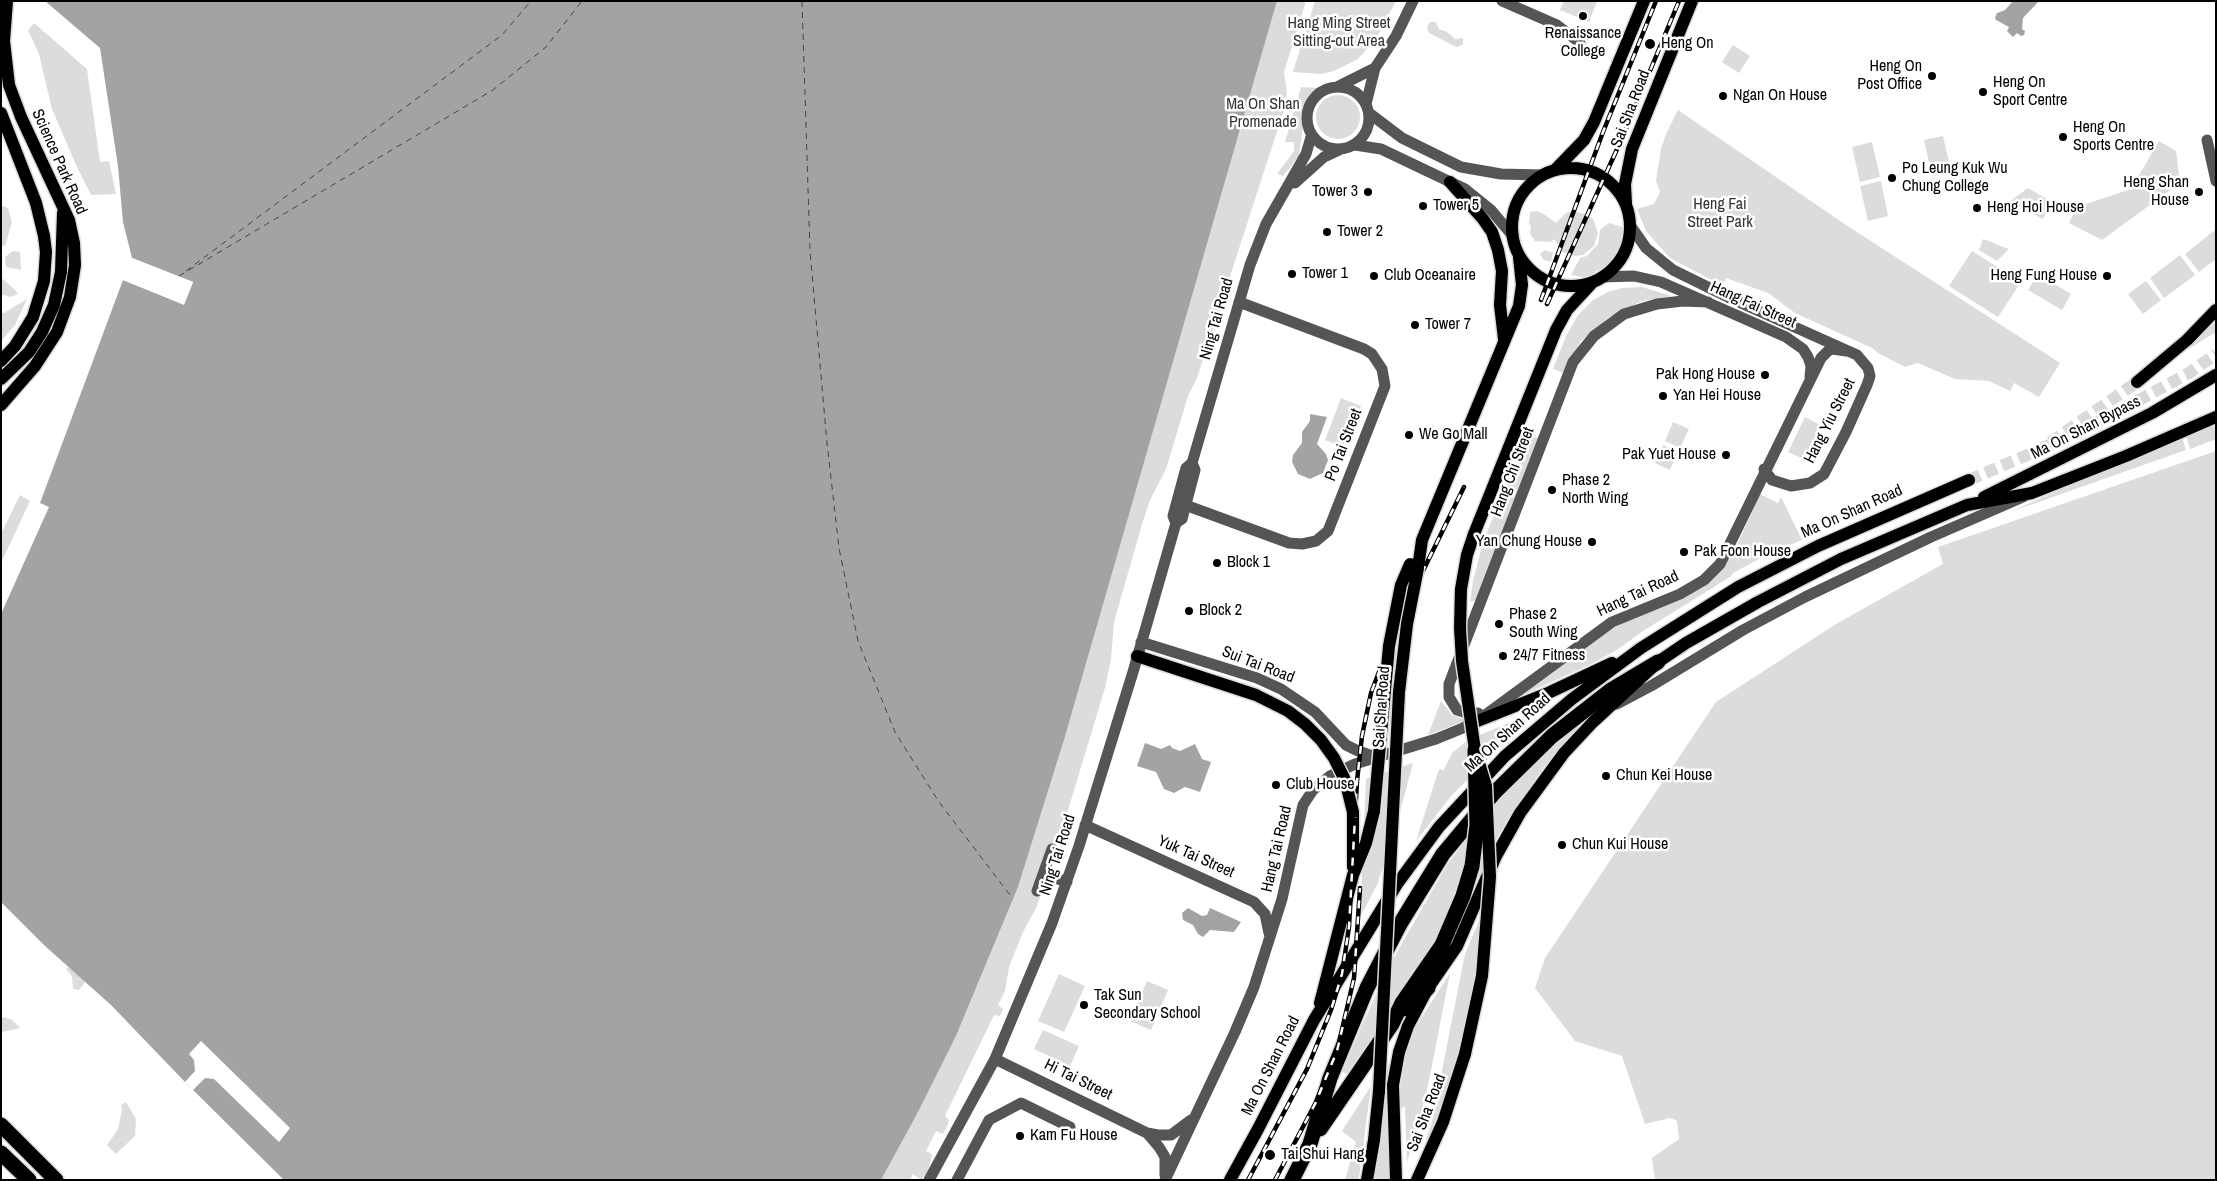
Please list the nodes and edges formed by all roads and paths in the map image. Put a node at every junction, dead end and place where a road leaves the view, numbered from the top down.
1 (7, 1) edge
2 (1413, 1) edge
3 (1502, 1) edge
4 (1644, 1) edge
5 (1692, 1) edge
6 (1580, 43) dead end
7 (1375, 68) junction
8 (1335, 87) junction
9 (1368, 109) junction
10 (1, 113) edge
11 (1312, 137) junction
12 (2208, 140) dead end
13 (1355, 145) junction
14 (1339, 150) junction
15 (1555, 170) junction
16 (1542, 175) junction
17 (2216, 181) edge
18 (1450, 182) junction
19 (1287, 190) junction
20 (1626, 204) junction
21 (63, 210) junction
22 (1630, 225) junction
23 (1512, 235) junction
24 (1520, 257) junction
25 (1598, 280) junction
26 (1239, 302) junction
27 (1708, 302) junction
28 (2216, 310) edge
29 (1504, 342) junction
30 (1846, 351) junction
31 (1, 361) edge
32 (2216, 375) edge
33 (1870, 376) joint
34 (3, 377) edge
35 (1810, 381) junction
36 (2137, 382) tunnel mouth
37 (1, 405) edge
38 (2216, 417) edge
39 (1764, 469) junction
40 (1970, 480) tunnel mouth
41 (2032, 493) junction
42 (1181, 504) junction
43 (1968, 505) junction
44 (1414, 566) junction
45 (1141, 642) junction
46 (1641, 648) junction
47 (1137, 656) junction
48 (1658, 662) junction
49 (1488, 713) junction
50 (1597, 718) junction
51 (1475, 722) junction
52 (1475, 750) junction
53 (1375, 757) junction
54 (1085, 825) junction
55 (1052, 849) dead end
56 (1044, 874) junction
57 (1353, 875) junction
58 (1067, 882) junction
59 (1037, 891) dead end
60 (1269, 940) junction
61 (1428, 988) junction
62 (1314, 1020) junction
63 (1392, 1024) junction
64 (995, 1059) junction
65 (1194, 1117) junction
66 (1, 1125) edge
67 (1070, 1127) dead end
68 (1147, 1133) junction
69 (1310, 1144) junction
70 (1, 1153) edge
71 (1165, 1179) edge
72 (29, 1180) edge
73 (56, 1180) edge
74 (929, 1180) edge
75 (957, 1180) edge
76 (1230, 1180) edge
77 (1292, 1180) edge
78 (1367, 1180) edge
79 (1396, 1180) edge
80 (1417, 1180) edge

1 - 21 main road, Science Park Road
2 - 7 street
3 - 6 street
4 - 15 main road, Sai Sha Road
5 - 20 main road, Sai Sha Road
7 - 8 street
7 - 9 street
8 - 9 street
8 - 11 street
9 - 13 street
9 - 16 street
10 - 31 main road, Science Park Road
11 - 14 street
11 - 19 street, Ning Tai Road
12 - 17 street
13 - 14 street
13 - 18 street
14 - 19 street, Ning Tai Road
15 - 16 main road
15 - 20 main road
16 - 23 main road
18 - 23 street
18 - 29 main road
19 - 26 street, Ning Tai Road
20 - 22 main road
21 - 34 main road
21 - 37 main road, Science Park Road
22 - 25 main road
22 - 30 street, Hang Fai Street
23 - 24 main road
24 - 25 main road
24 - 29 main road
25 - 27 street, Hang Fai Street
25 - 52 main road, Sai Sha Road, bridge
26 - 42 street, Ning Tai Road
26 - 42 street, Po Tai Street
27 - 35 street, Hang Fai Street
27 - 49 street, Hang Chi Street
28 - 36 main road
29 - 44 main road
30 - 33 street, Hang Fai Street
30 - 35 street
32 - 43 main road, Ma On Shan Bypass
33 - 39 street, Hang Yiu Street
35 - 39 street, Hang Tai Road
38 - 41 main road, Ma On Shan Road
39 - 49 street, Hang Tai Road
40 - 46 main road, Ma On Shan Road
41 - 43 main road, Ma On Shan Road
41 - 50 street, Ma On Shan Road
42 - 45 street, Ning Tai Road
43 - 48 main road, Ma On Shan Road
44 - 57 main road, bridge
44 - 78 main road, Sai Sha Road, bridge
45 - 47 street, Ning Tai Road
45 - 53 street, Sui Tai Road
46 - 51 main road
46 - 62 main road, Ma On Shan Road
47 - 54 street, Ning Tai Road
47 - 57 main road, bridge
48 - 50 main road, Ma On Shan Road
48 - 69 highway, Ma On Shan Road
49 - 51 street, Hang Tai Road
50 - 61 main road, Ma On Shan Road
51 - 53 street, Hang Tai Road
52 - 63 highway, bridge
52 - 80 main road, Sai Sha Road, bridge
53 - 60 street, Hang Tai Road
54 - 58 street, Ning Tai Road
54 - 60 street, Yuk Tai Street
55 - 56 street
56 - 58 street
56 - 59 street
57 - 62 main road
58 - 64 street, Ning Tai Road
60 - 65 street, Hang Tai Road
61 - 63 highway
61 - 79 main road, Ma On Shan Road
62 - 76 main road, Ma On Shan Road
63 - 69 highway
64 - 68 street, Hi Tai Street
64 - 74 street, Ning Tai Road
65 - 68 street, Hi Tai Street
65 - 71 street, Hang Tai Road
66 - 73 highway
67 - 75 street
68 - 71 street, Hi Tai Street
69 - 77 highway, Ma On Shan Road
70 - 72 highway

